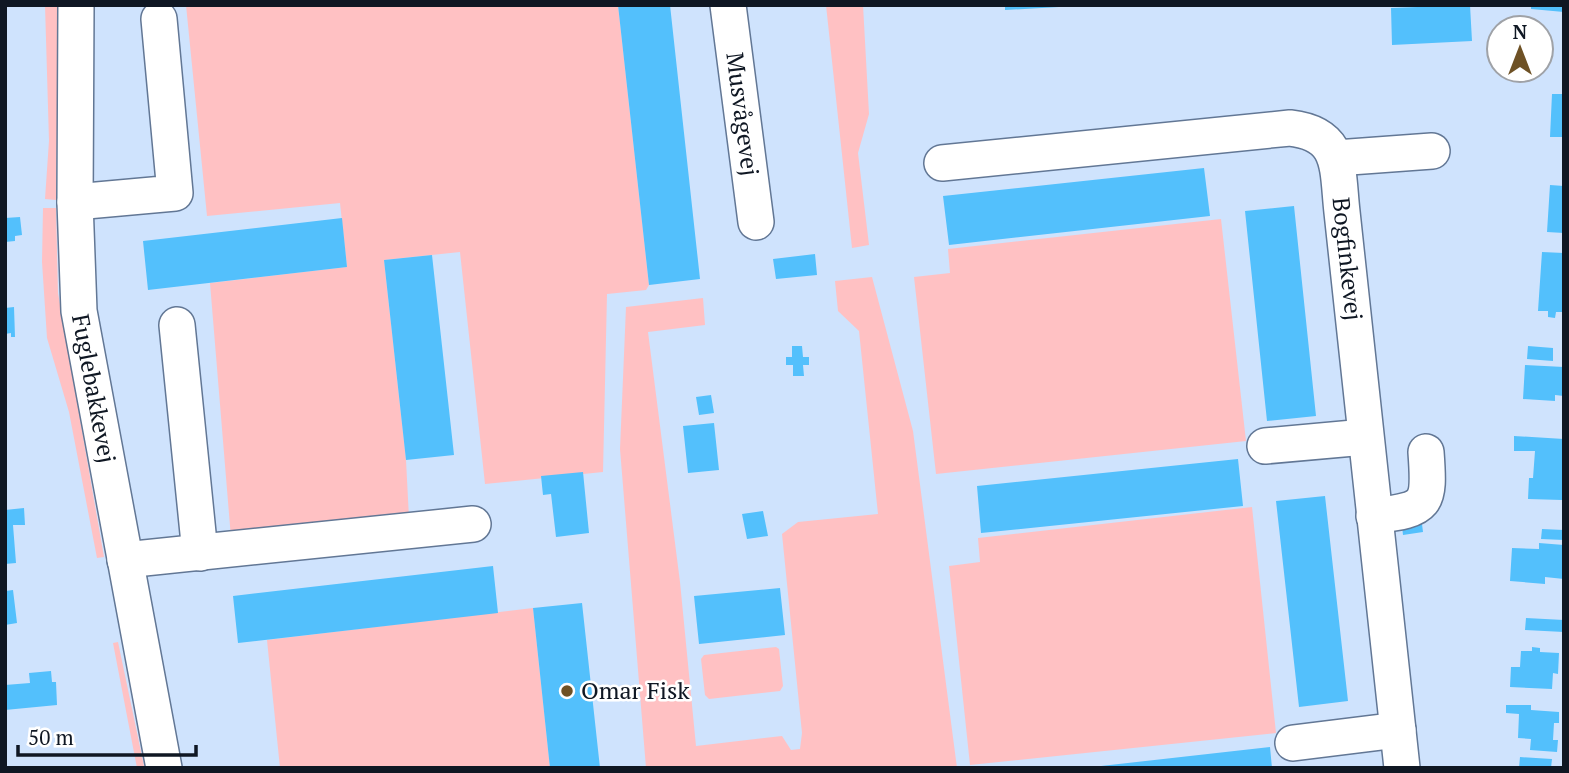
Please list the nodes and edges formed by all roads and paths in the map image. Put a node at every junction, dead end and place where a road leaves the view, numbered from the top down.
1 (76, 5) edge
2 (729, 5) edge
3 (159, 19) dead end
4 (1432, 151) dead end
5 (1336, 158) junction
6 (942, 163) dead end
7 (75, 202) junction
8 (756, 222) dead end
9 (177, 324) dead end
10 (1365, 437) junction
11 (1265, 446) dead end
12 (1426, 452) dead end
13 (1374, 516) junction
14 (473, 524) dead end
15 (200, 553) junction
16 (125, 560) junction
17 (1398, 730) junction
18 (1293, 743) dead end
19 (164, 768) edge
20 (1402, 768) edge

1 - 7 street, Fuglebakkevej
2 - 8 street, Musvågevej
3 - 7 street
4 - 5 street
5 - 6 street
5 - 10 street, Bogfinkevej
7 - 16 street, Fuglebakkevej
9 - 15 street
10 - 11 street
10 - 13 street, Bogfinkevej
12 - 13 street
13 - 17 street, Bogfinkevej
14 - 15 street
15 - 16 street
16 - 19 street, Fuglebakkevej
17 - 18 street
17 - 20 street, Bogfinkevej

